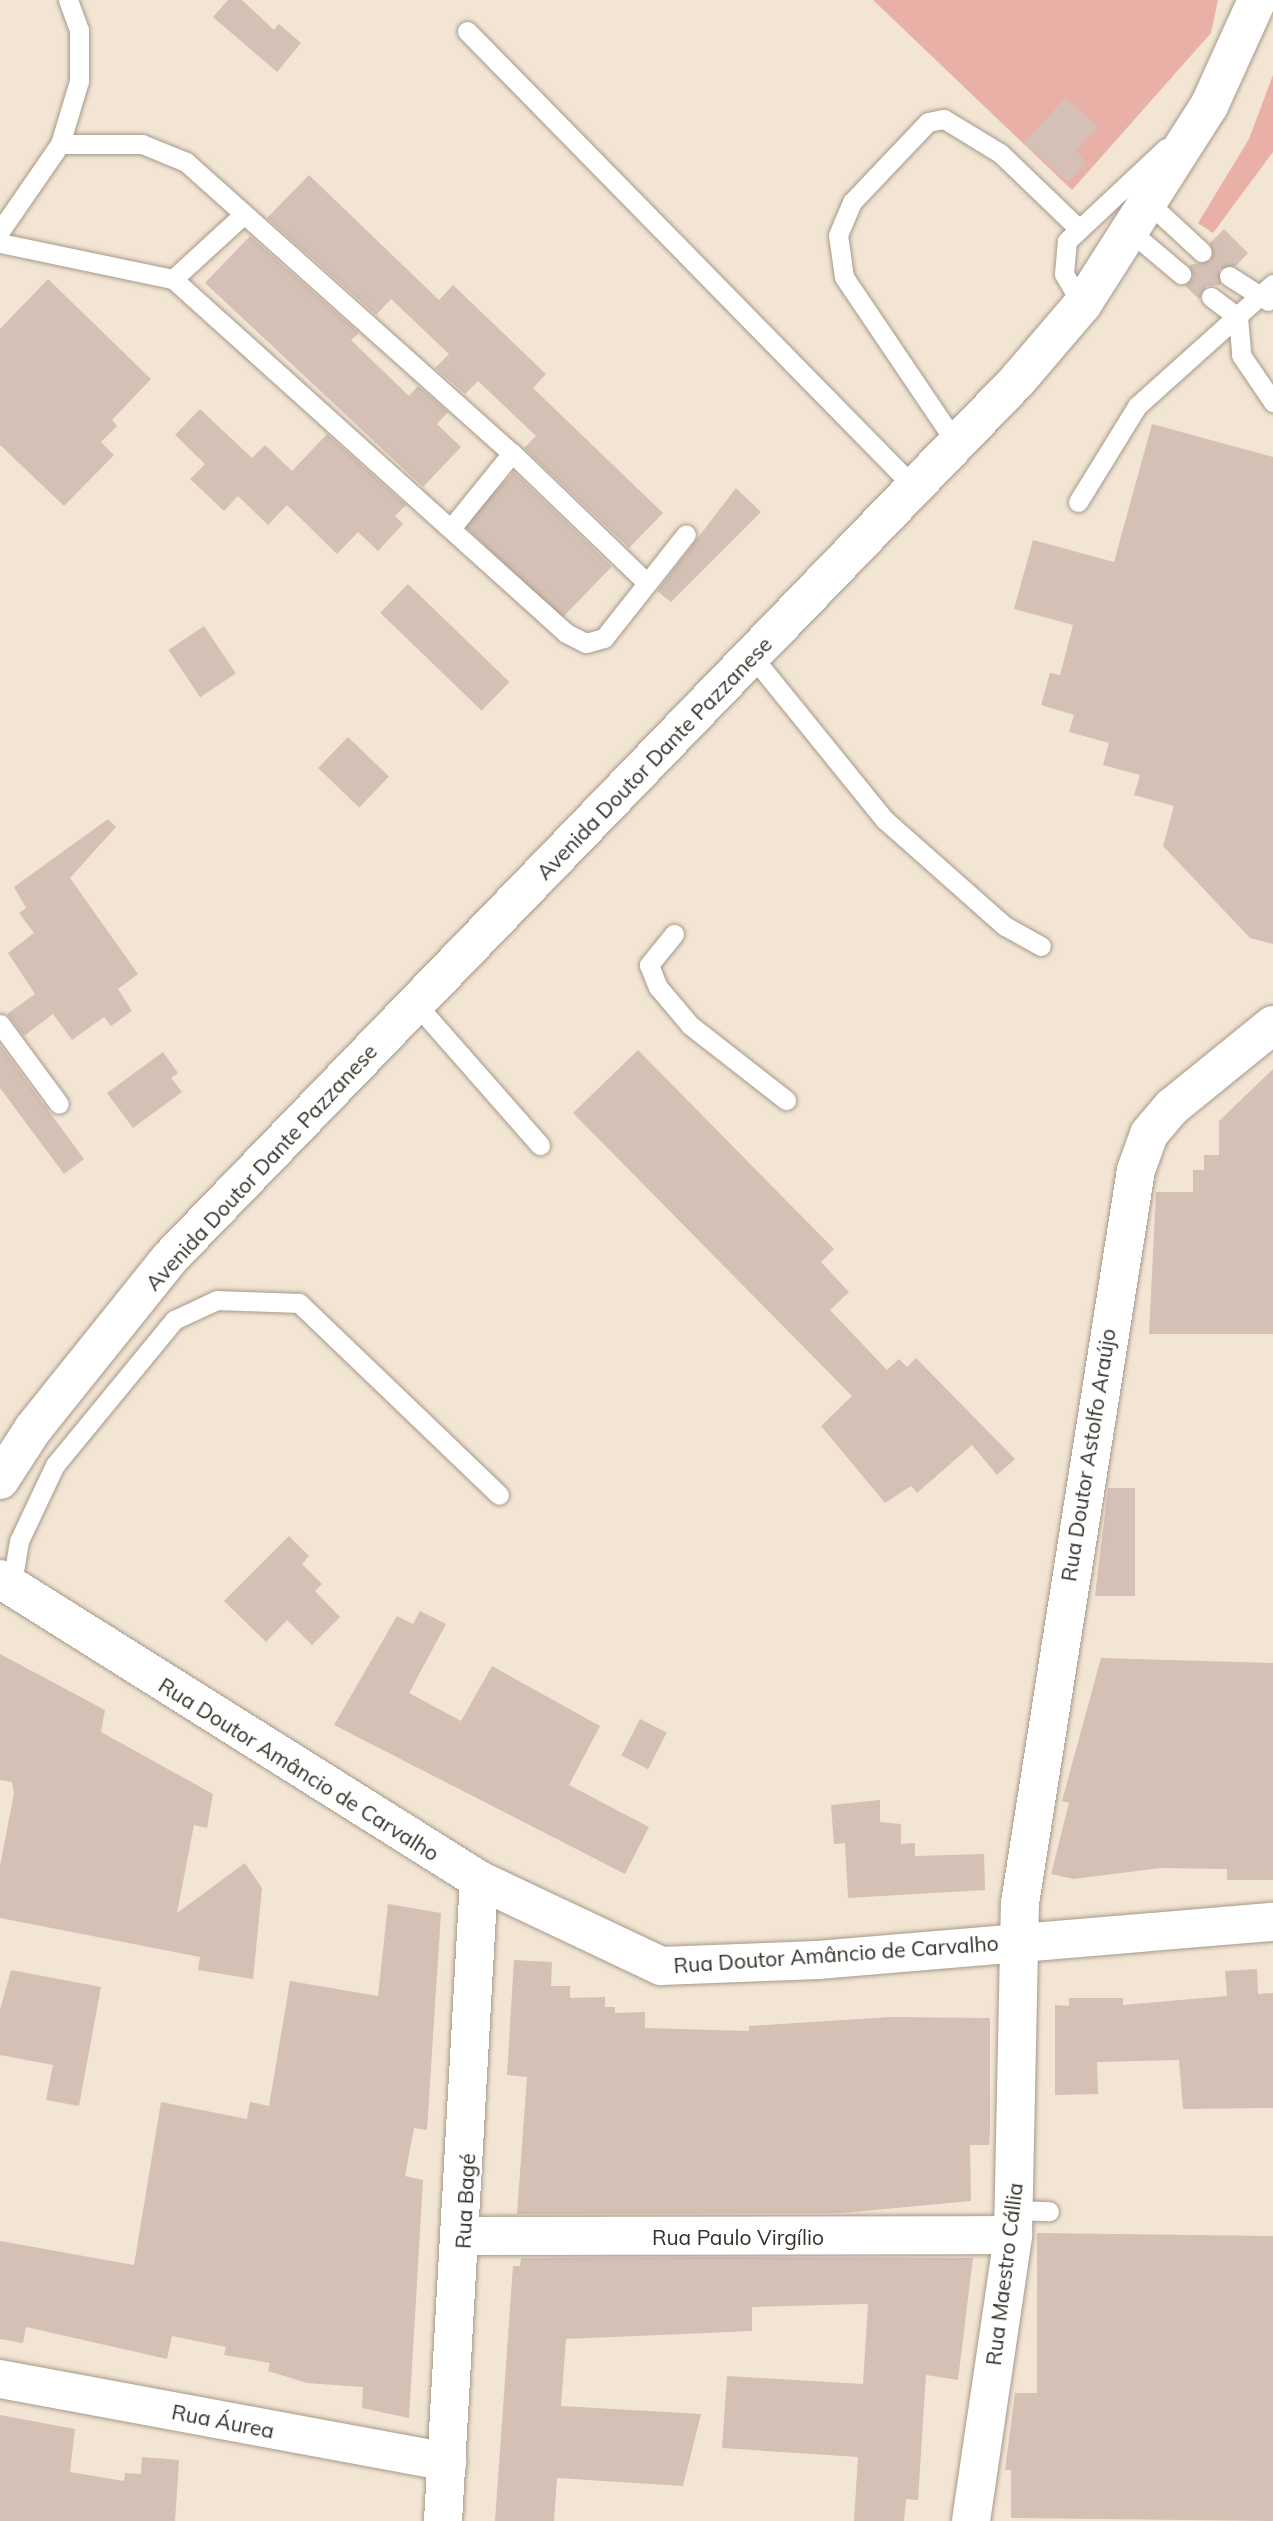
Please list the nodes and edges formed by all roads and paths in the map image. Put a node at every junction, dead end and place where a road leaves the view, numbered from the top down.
1 (68, 0) edge
2 (1257, 0) edge
3 (467, 31) dead end
4 (1209, 106) junction
5 (60, 144) junction
6 (244, 214) junction
7 (1140, 217) junction
8 (1077, 228) junction
9 (0, 231) edge
10 (0, 243) edge
11 (1202, 252) dead end
12 (1181, 274) dead end
13 (1229, 276) dead end
14 (173, 279) junction
15 (1273, 284) edge
16 (1211, 297) dead end
17 (1265, 301) edge
18 (1082, 305) junction
19 (1238, 317) junction
20 (1273, 402) edge
21 (956, 443) junction
22 (512, 453) junction
23 (914, 487) junction
24 (1078, 502) dead end
25 (452, 527) junction
26 (686, 534) dead end
27 (647, 583) junction
28 (752, 656) junction
29 (674, 934) dead end
30 (1041, 946) dead end
31 (416, 1004) junction
32 (0, 1024) edge
33 (1273, 1025) edge
34 (786, 1100) dead end
35 (58, 1104) dead end
36 (540, 1145) dead end
37 (0, 1480) edge
38 (499, 1495) dead end
39 (6, 1585) edge
40 (479, 1880) junction
41 (1273, 1922) edge
42 (1021, 1942) junction
43 (1026, 2219) junction
44 (464, 2236) junction
45 (0, 2379) edge
46 (447, 2462) junction
47 (443, 2521) edge
48 (971, 2521) edge

1 - 5 lane
2 - 4 street, Avenida Doutor Dante Pazzanese
3 - 23 lane
4 - 7 street, Avenida Doutor Dante Pazzanese
4 - 8 lane
5 - 6 lane
5 - 9 lane
6 - 14 lane
6 - 22 lane
7 - 11 lane
7 - 12 lane
7 - 18 street, Avenida Doutor Dante Pazzanese
8 - 18 lane
8 - 21 lane
10 - 14 lane
13 - 17 lane
14 - 25 lane
15 - 17 lane
16 - 19 lane
17 - 19 lane
18 - 21 street, Avenida Doutor Dante Pazzanese
19 - 20 lane
19 - 24 lane
21 - 23 street, Avenida Doutor Dante Pazzanese
22 - 25 lane
22 - 27 lane
23 - 28 street, Avenida Doutor Dante Pazzanese
25 - 27 lane
26 - 27 lane
28 - 30 lane
28 - 31 street, Avenida Doutor Dante Pazzanese
29 - 34 lane
31 - 36 lane
31 - 37 street, Avenida Doutor Dante Pazzanese
32 - 35 lane
33 - 42 street, Rua Doutor Astolfo Araújo
38 - 39 lane
39 - 40 street, Rua Doutor Amâncio de Carvalho
40 - 42 street, Rua Doutor Amâncio de Carvalho
40 - 44 street, Rua Bagé
41 - 42 street, Rua Doutor Amâncio de Carvalho
42 - 43 street, Rua Maestro Cállia
43 - 44 street, Rua Paulo Virgílio
43 - 48 street, Rua Maestro Cállia
44 - 46 street, Rua Bagé
45 - 46 street, Rua Áurea
46 - 47 street, Rua Bagé

